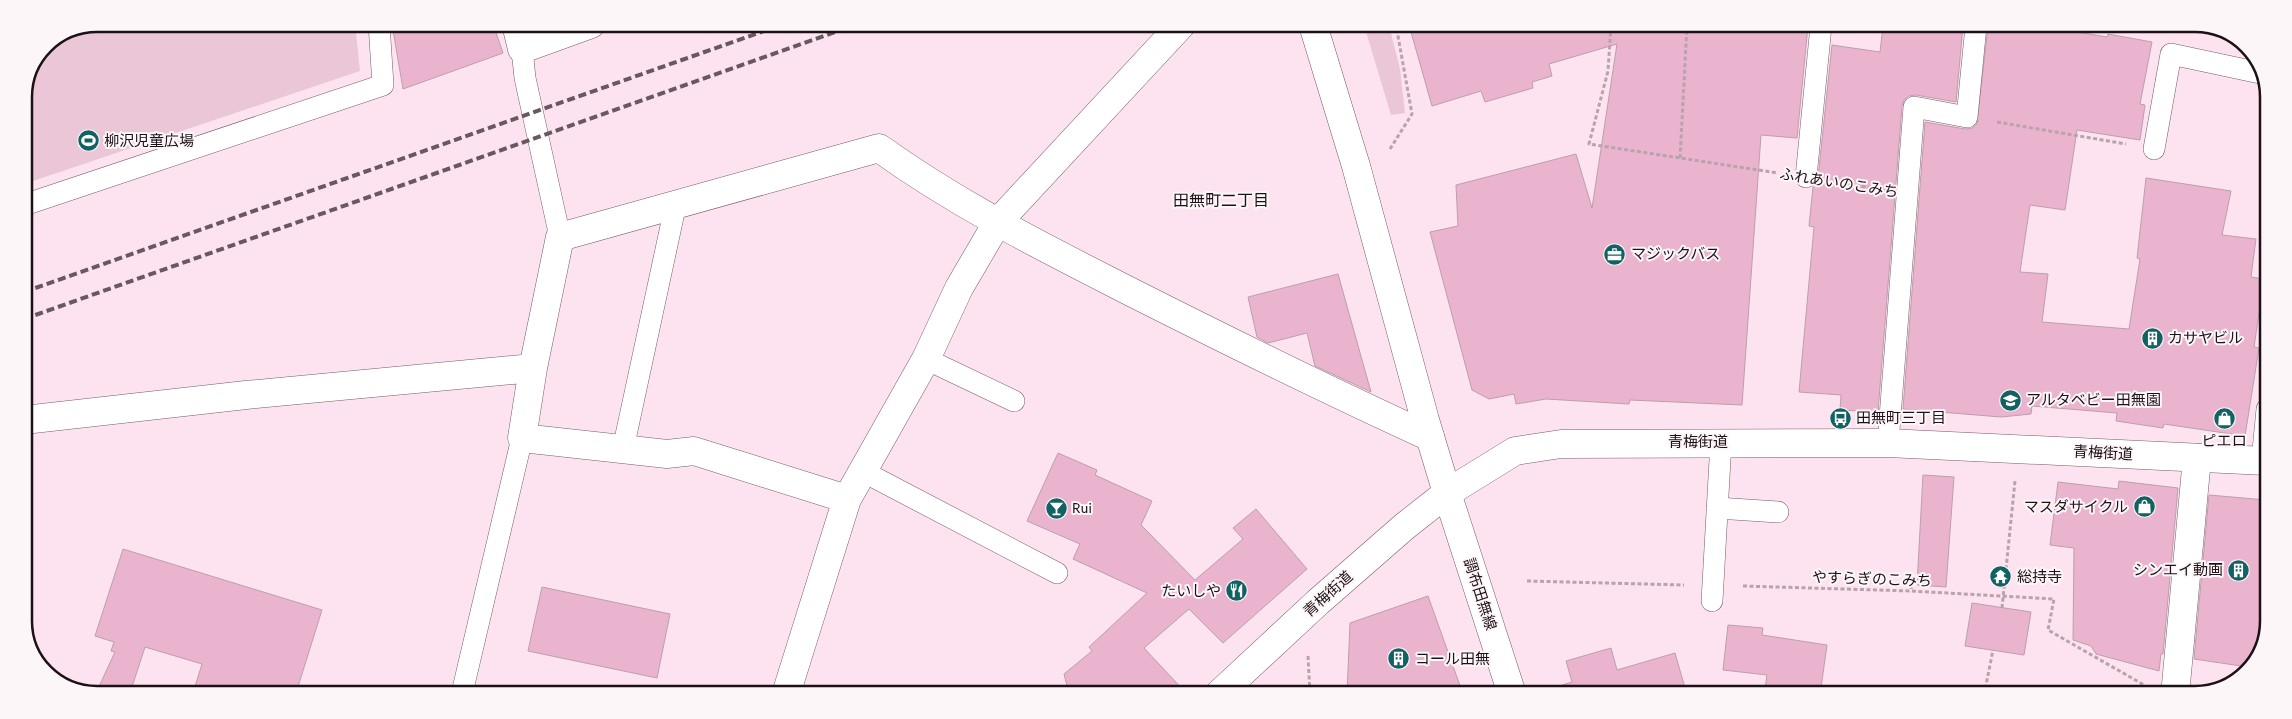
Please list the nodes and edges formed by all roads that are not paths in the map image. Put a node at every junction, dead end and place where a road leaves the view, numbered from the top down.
1 (380, 32) edge
2 (547, 32) edge
3 (1175, 32) edge
4 (1314, 32) edge
5 (1820, 32) edge
6 (1975, 32) edge
7 (519, 37) edge
8 (2254, 72) edge
9 (2154, 149) road end
10 (1806, 177) road end
11 (32, 202) edge
12 (676, 203) junction
13 (997, 224) junction
14 (560, 236) junction
15 (926, 359) junction
16 (533, 368) junction
17 (1014, 401) dead end
18 (33, 419) edge
19 (1430, 437) junction
20 (522, 438) junction
21 (1721, 442) junction
22 (1888, 443) junction
23 (623, 449) junction
24 (2197, 458) junction
25 (2260, 461) edge
26 (864, 472) junction
27 (1447, 493) junction
28 (847, 499) junction
29 (1717, 508) junction
30 (1778, 512) dead end
31 (1057, 573) dead end
32 (1712, 593) road end
33 (464, 686) edge
34 (789, 686) edge
35 (1227, 686) edge
36 (1509, 686) edge
37 (2165, 686) edge

1 - 11 lane
2 - 7 street
3 - 13 street
4 - 19 street, 調布田無線
5 - 10 lane
6 - 22 lane, ふれあいのこみち
7 - 14 lane
8 - 9 lane
12 - 13 street
12 - 14 street
12 - 23 lane
13 - 15 street
13 - 19 street
14 - 16 street
15 - 17 lane
15 - 26 street
16 - 18 street
16 - 20 street
19 - 27 street, 調布田無線
20 - 23 street
20 - 33 lane
21 - 22 street, 青梅街道
21 - 27 street, 青梅街道
21 - 29 lane
22 - 24 street, 青梅街道
23 - 28 street
24 - 25 street, 青梅街道
24 - 37 street
26 - 28 street
26 - 31 lane
27 - 35 street, 青梅街道
27 - 36 street, 調布田無線
28 - 34 street
29 - 30 lane
29 - 32 lane

